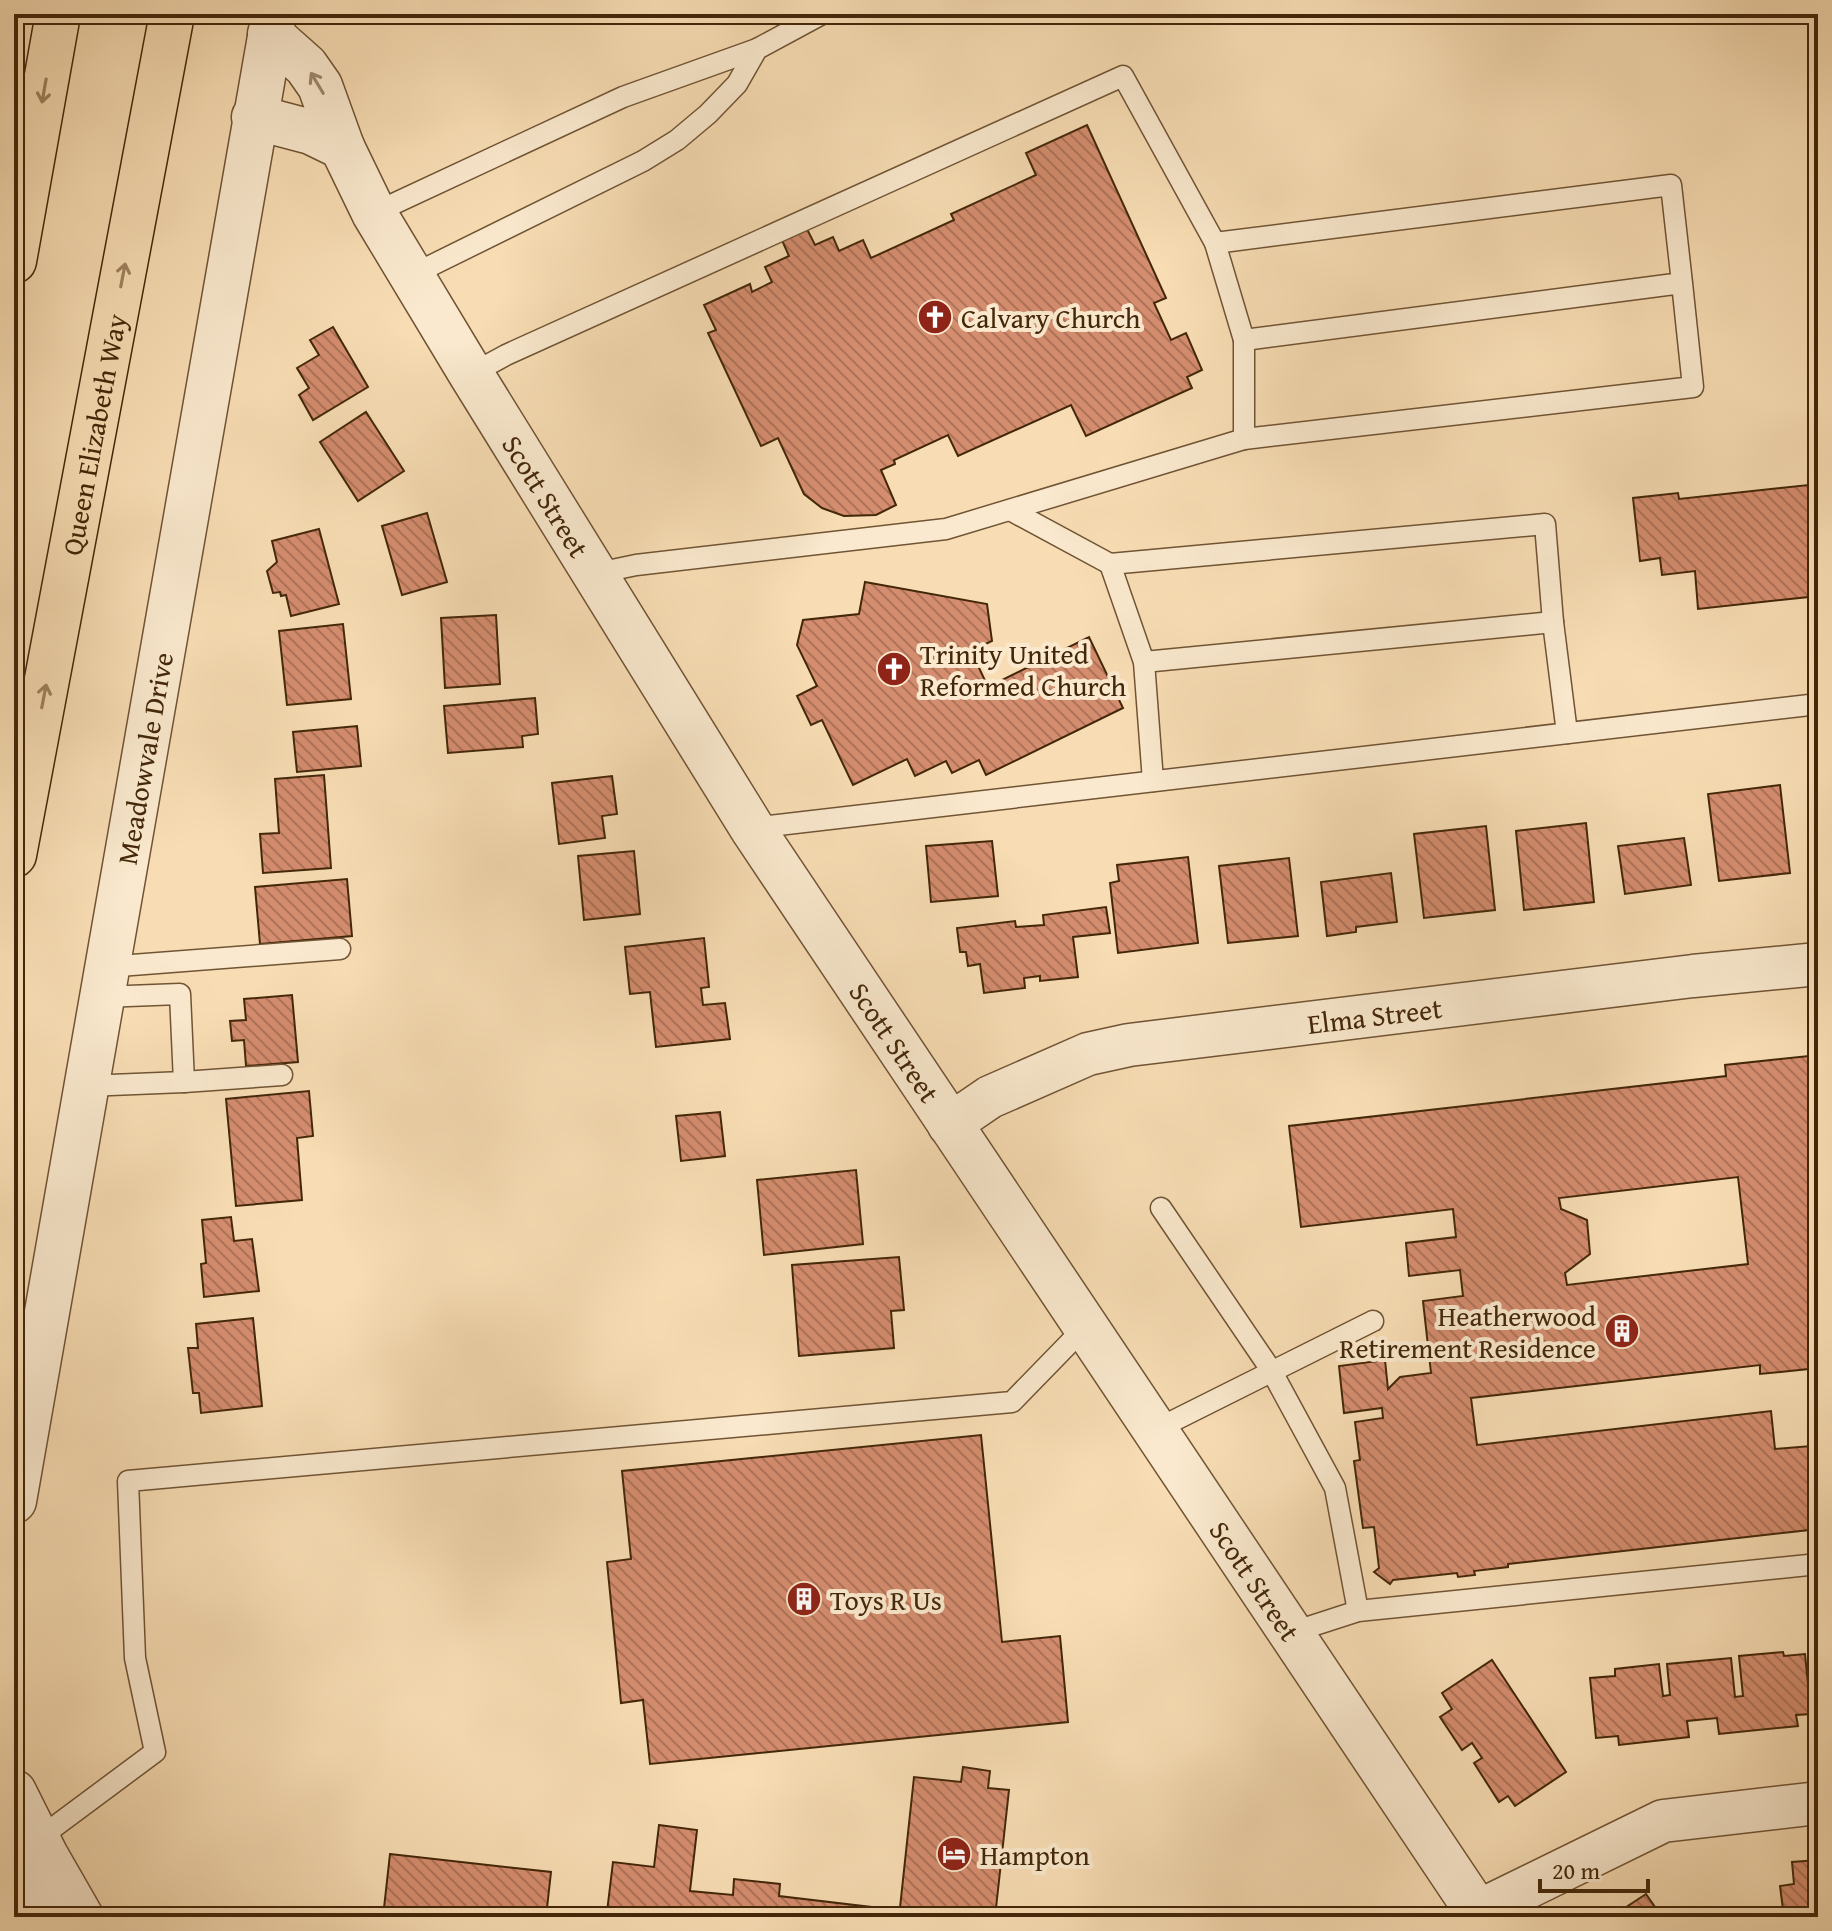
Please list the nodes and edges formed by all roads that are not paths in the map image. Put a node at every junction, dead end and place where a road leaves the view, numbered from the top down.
1 (58, 14) edge
2 (172, 14) edge
3 (822, 14) edge
4 (272, 24) edge
5 (757, 49) junction
6 (254, 117) junction
7 (342, 147) junction
8 (374, 213) junction
9 (1215, 243) junction
10 (14, 261) edge
11 (412, 275) junction
12 (1682, 283) junction
13 (1244, 340) junction
14 (471, 374) junction
15 (1244, 439) junction
16 (1010, 510) junction
17 (1110, 564) junction
18 (593, 574) junction
19 (1553, 622) junction
20 (1144, 662) junction
21 (1818, 704) edge
22 (1567, 733) junction
23 (1153, 781) junction
24 (752, 828) junction
25 (14, 855) edge
26 (340, 949) dead end
27 (1818, 964) edge
28 (104, 982) junction
29 (282, 1075) dead end
30 (184, 1082) junction
31 (86, 1086) junction
32 (949, 1125) junction
33 (1161, 1208) dead end
34 (1373, 1321) dead end
35 (1085, 1327) junction
36 (1271, 1370) junction
37 (1155, 1430) junction
38 (14, 1501) edge
39 (1818, 1564) edge
40 (1358, 1611) junction
41 (1290, 1633) junction
42 (14, 1792) edge
43 (1818, 1803) edge
44 (26, 1851) edge
45 (1479, 1914) edge
46 (42, 1917) edge
47 (81, 1917) edge

1 -> 10 highway
25 -> 2 highway, Queen Elizabeth Way
3 - 5 lane
4 - 6 street, Meadowvale Drive
7 -> 4 street, Scott Street
5 - 8 lane
5 - 11 lane
6 - 7 street
6 - 28 street, Meadowvale Drive
7 - 8 street, Scott Street
8 - 11 street, Scott Street
9 - 12 lane
9 - 13 lane
9 - 14 lane
11 - 14 street, Scott Street
12 - 13 lane
12 - 15 lane
13 - 15 lane
14 - 18 street, Scott Street
15 - 16 lane
16 - 17 lane
16 - 18 lane
17 - 19 lane
17 - 20 lane
18 - 24 street, Scott Street
19 - 20 lane
19 - 22 lane
20 - 23 lane
21 - 22 lane
22 - 23 lane
23 - 24 lane
24 - 32 street, Scott Street
26 - 28 lane
27 - 32 street, Elma Street
28 - 30 lane
28 - 31 street, Meadowvale Drive
29 - 30 lane
30 - 31 lane
31 - 38 street, Meadowvale Drive
32 - 35 street, Scott Street
33 - 36 lane
34 - 36 lane
35 - 37 street, Scott Street
35 - 44 lane
36 - 37 lane
36 - 40 lane
37 - 41 street, Scott Street
39 - 40 lane
40 - 41 lane
41 - 45 street, Scott Street
42 - 44 street
43 - 45 street
44 - 46 street
44 - 47 street

